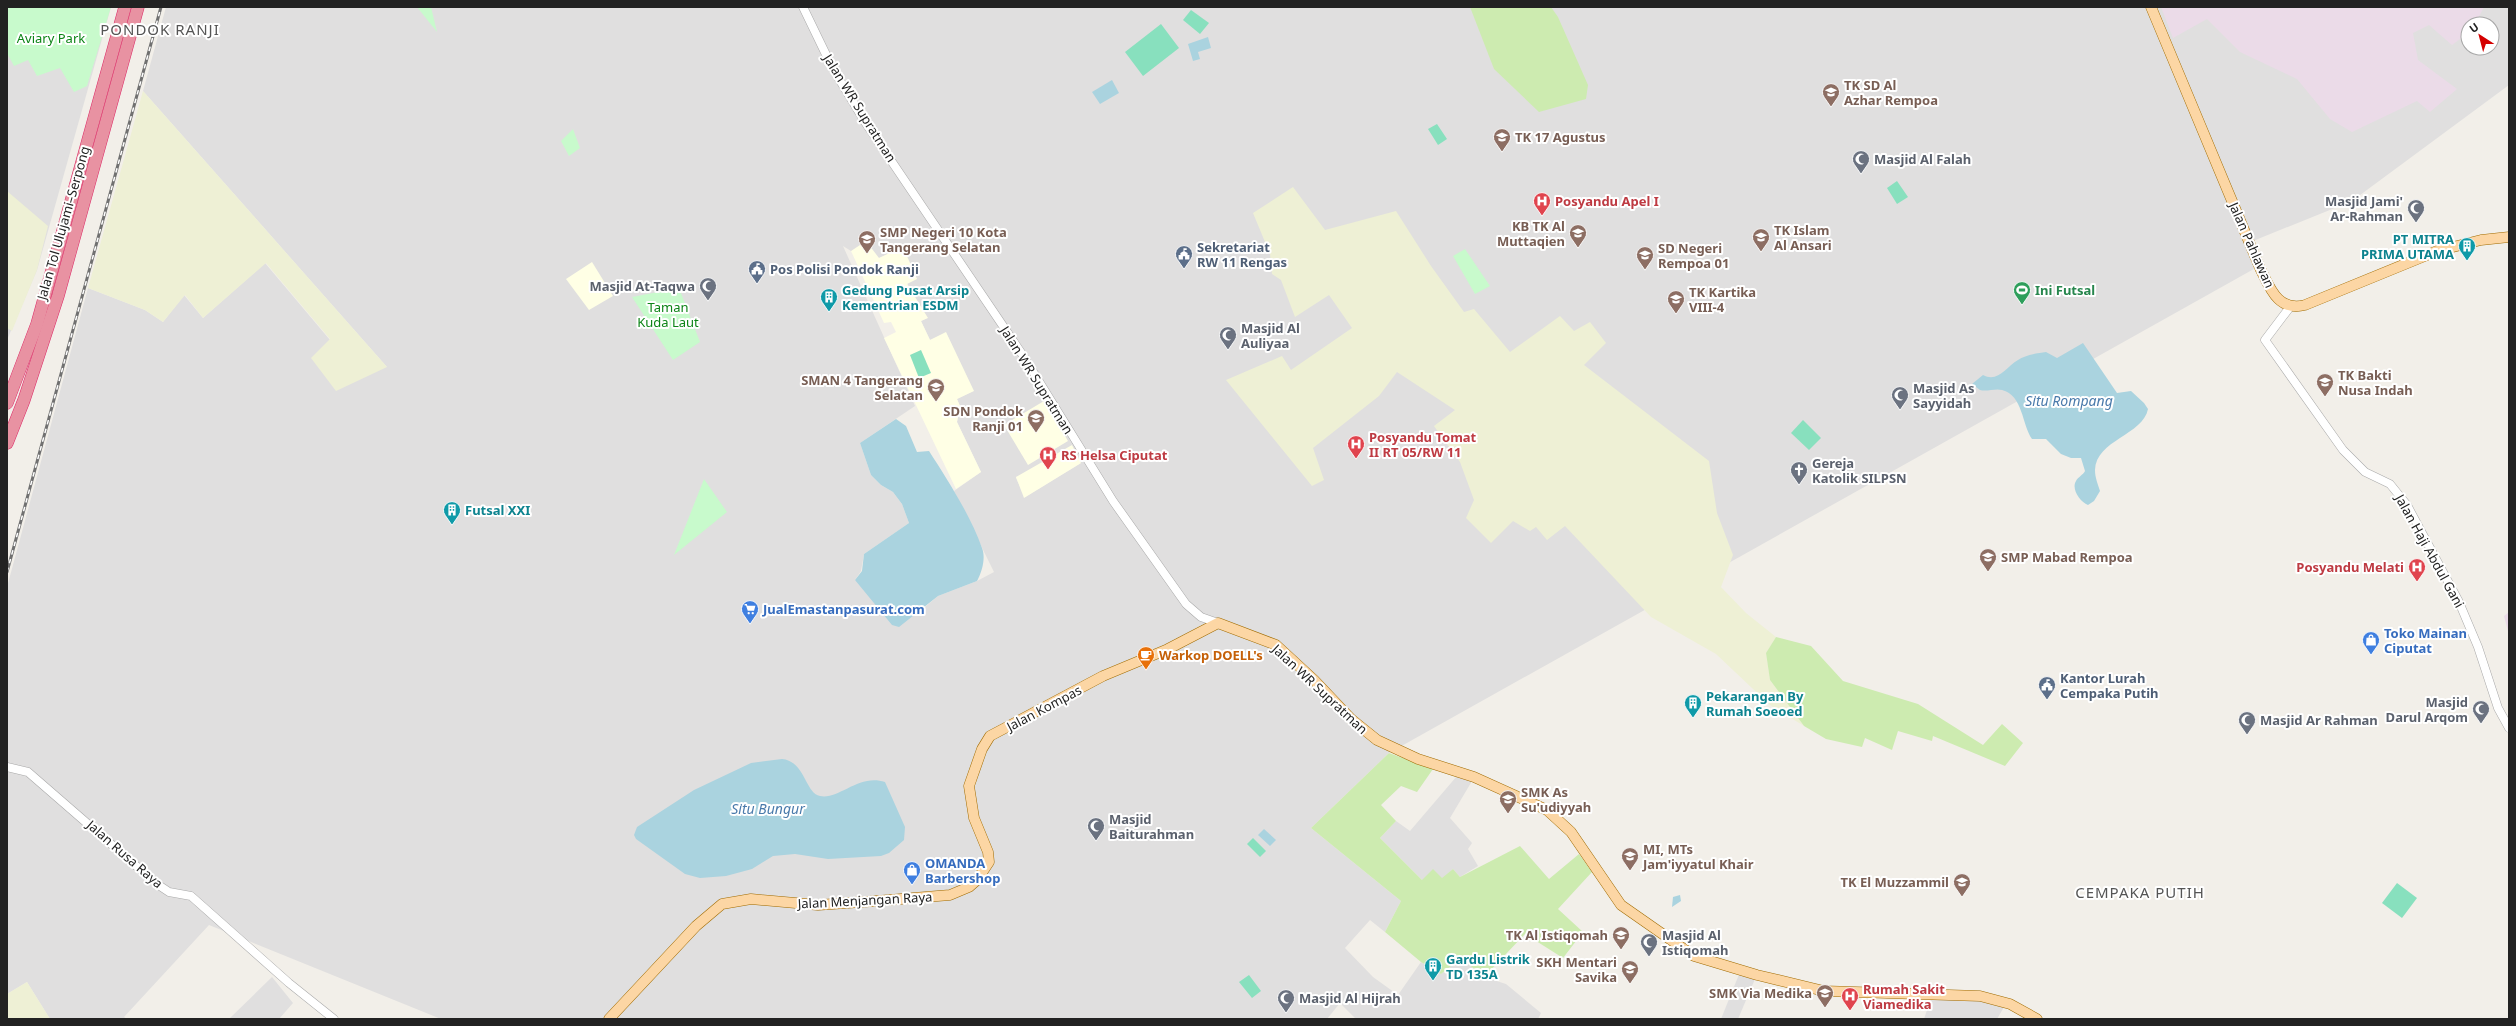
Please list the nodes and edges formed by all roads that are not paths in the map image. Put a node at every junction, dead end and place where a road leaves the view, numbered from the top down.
1 (125, 7) edge
2 (138, 7) edge
3 (803, 7) edge
4 (2151, 7) edge
5 (2509, 237) edge
6 (2290, 307) junction
7 (37, 324) junction
8 (18, 360) junction
9 (7, 380) edge
10 (7, 392) edge
11 (7, 403) edge
12 (7, 443) edge
13 (1218, 623) junction
14 (2509, 728) edge
15 (7, 767) edge
16 (989, 862) joint
17 (334, 1019) edge
18 (609, 1019) edge
19 (2037, 1019) edge

1 - 7 highway, Jalan Tol Ulujami–Serpong
2 - 12 highway, Jalan Tol Ulujami–Serpong
3 - 13 street, Jalan WR Supratman
4 - 6 main road, Jalan Pahlawan
5 - 6 main road
6 - 14 street, Jalan Haji Abdul Gani
7 - 8 highway
7 - 11 highway, Jalan Tol Ulujami–Serpong
8 - 9 highway
8 - 10 highway
13 - 16 main road, Jalan Kompas
13 - 19 main road, Jalan WR Supratman
15 - 17 street, Jalan Rusa Raya
16 - 18 main road, Jalan Menjangan Raya

